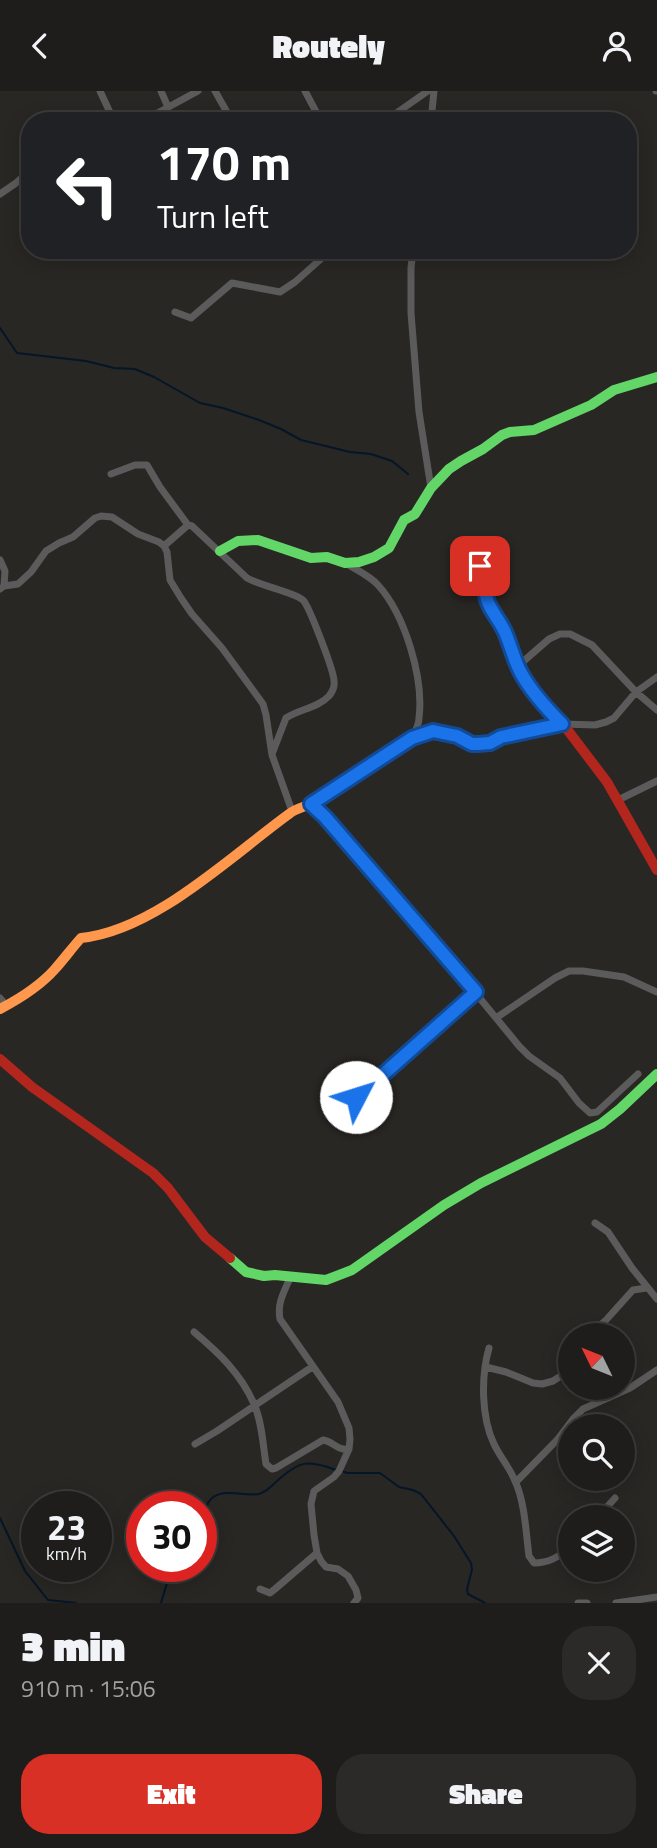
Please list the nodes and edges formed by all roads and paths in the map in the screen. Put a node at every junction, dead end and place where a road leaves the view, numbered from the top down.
1 (100, 91) edge
2 (161, 91) edge
3 (198, 91) edge
4 (215, 91) edge
5 (305, 91) edge
6 (428, 91) edge
7 (434, 91) edge
8 (168, 107) junction
9 (110, 112) edge
10 (159, 112) edge
11 (228, 112) edge
12 (316, 112) edge
13 (398, 112) edge
14 (432, 112) edge
15 (21, 178) edge
16 (0, 194) edge
17 (321, 259) edge
18 (412, 259) edge
19 (175, 313) dead end
20 (657, 377) edge
21 (111, 474) dead end
22 (431, 488) junction
23 (188, 525) junction
24 (164, 546) junction
25 (220, 551) junction
26 (457, 559) dead end
27 (0, 561) edge
28 (345, 563) junction
29 (2, 588) edge
30 (518, 666) junction
31 (657, 677) edge
32 (636, 692) junction
33 (657, 710) edge
34 (562, 724) junction
35 (412, 738) junction
36 (272, 755) junction
37 (657, 781) edge
38 (618, 800) junction
39 (311, 804) junction
40 (292, 811) junction
41 (657, 870) edge
42 (476, 992) junction
43 (657, 992) edge
44 (2, 1004) edge
45 (496, 1018) junction
46 (0, 1059) edge
47 (335, 1072) dead end
48 (638, 1074) dead end
49 (657, 1074) edge
50 (595, 1223) dead end
51 (290, 1277) junction
52 (647, 1288) junction
53 (657, 1299) edge
54 (604, 1323) edge
55 (194, 1332) dead end
56 (489, 1348) dead end
57 (312, 1367) junction
58 (486, 1367) junction
59 (657, 1370) edge
60 (558, 1378) edge
61 (635, 1385) edge
62 (600, 1400) edge
63 (255, 1405) junction
64 (195, 1444) dead end
65 (349, 1449) junction
66 (516, 1482) junction
67 (615, 1497) dead end
68 (608, 1505) edge
69 (317, 1553) junction
70 (558, 1557) edge
71 (260, 1589) dead end
72 (657, 1597) edge
73 (354, 1603) edge
74 (578, 1603) edge
75 (587, 1603) edge
76 (616, 1603) edge

1 - 9 street
2 - 8 street
3 - 8 street
4 - 11 street
5 - 12 street
6 - 13 street
7 - 14 street
8 - 10 street
15 - 16 street
17 - 19 street
18 - 22 street
20 - 22 street
21 - 23 street
22 - 28 street
23 - 24 street
23 - 25 street
24 - 29 street
24 - 36 street
25 - 28 street
25 - 36 street
26 - 30 street
27 - 29 street
28 - 35 street
30 - 32 street
30 - 34 street
31 - 32 street
32 - 33 street
32 - 34 street
34 - 35 street
34 - 38 street
35 - 39 street
36 - 40 street
37 - 38 street
38 - 41 street
39 - 40 street
39 - 42 street
40 - 44 street
42 - 45 street
42 - 47 street
43 - 45 street
45 - 48 street
46 - 51 street
49 - 51 street
50 - 52 street
51 - 57 street
52 - 53 street
52 - 54 street
55 - 63 street
56 - 58 street
57 - 63 street
57 - 65 street
58 - 60 street
58 - 66 street
59 - 61 street
62 - 66 street
63 - 64 street
63 - 65 street
65 - 69 street
66 - 70 street
67 - 68 street
69 - 71 street
69 - 73 street
72 - 76 street
74 - 75 street

